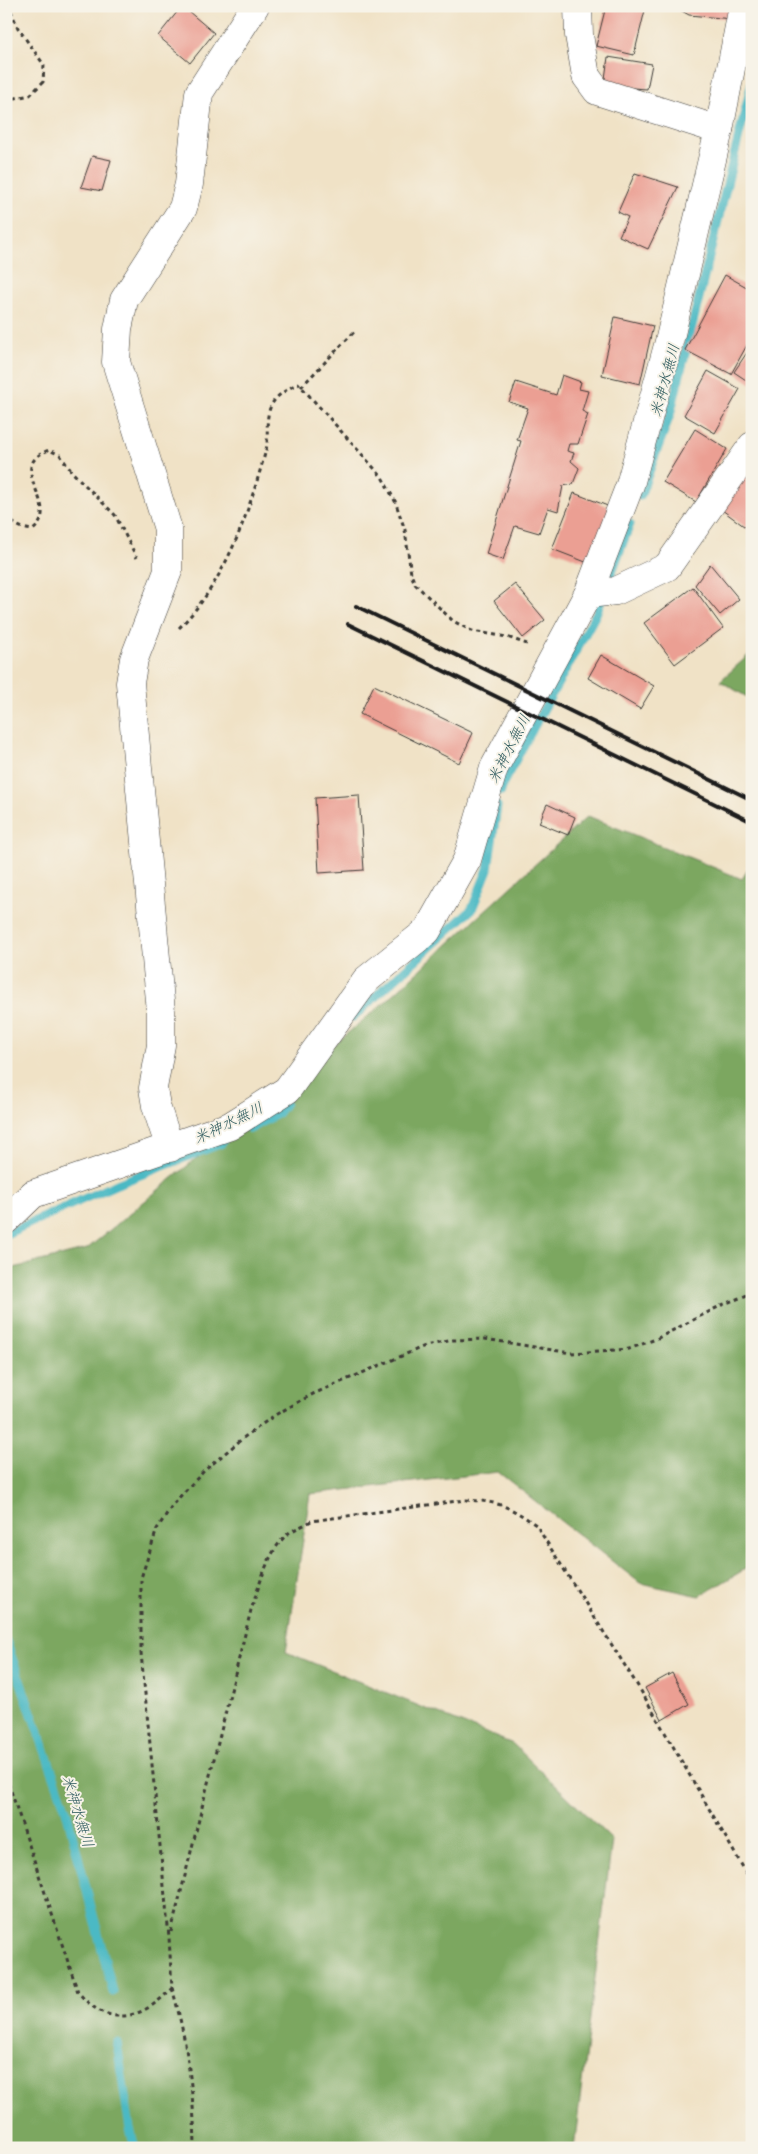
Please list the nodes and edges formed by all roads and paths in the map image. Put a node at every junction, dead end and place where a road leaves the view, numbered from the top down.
1 (9, 6) edge
2 (255, 6) edge
3 (578, 6) edge
4 (743, 6) edge
5 (6, 100) edge
6 (719, 130) junction
7 (354, 331) dead end
8 (302, 387) junction
9 (752, 446) edge
10 (6, 516) edge
11 (139, 562) dead end
12 (588, 594) junction
13 (175, 633) dead end
14 (555, 654) junction
15 (170, 1148) junction
16 (6, 1220) edge
17 (752, 1293) edge
18 (6, 1776) edge
19 (752, 1883) edge
20 (170, 1937) junction
21 (172, 1988) junction
22 (195, 2148) edge

1 - 5 path
2 - 15 street
3 - 6 street
4 - 6 street
6 - 12 street
7 - 8 path
8 - 13 path
8 - 14 path
9 - 12 street
10 - 11 path
12 - 14 street
14 - 15 street
15 - 16 street
17 - 20 path
18 - 21 path
19 - 20 path
20 - 21 path
21 - 22 path

